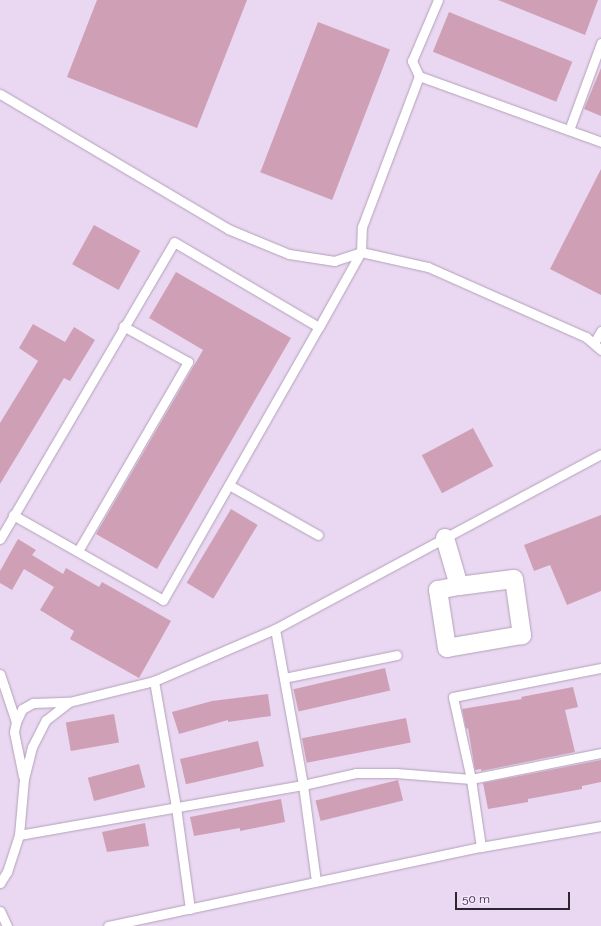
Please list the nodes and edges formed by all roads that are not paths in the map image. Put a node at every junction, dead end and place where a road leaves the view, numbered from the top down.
1 (438, 0) edge
2 (601, 43) edge
3 (592, 69) junction
4 (601, 72) edge
5 (419, 76) junction
6 (0, 94) edge
7 (569, 130) junction
8 (601, 142) edge
9 (361, 252) junction
10 (123, 326) junction
11 (319, 327) junction
12 (601, 331) edge
13 (598, 346) edge
14 (601, 454) edge
15 (229, 485) junction
16 (13, 515) junction
17 (318, 535) dead end
18 (0, 538) edge
19 (445, 538) junction
20 (78, 551) junction
21 (459, 586) junction
22 (275, 629) junction
23 (397, 656) dead end
24 (601, 668) edge
25 (0, 674) edge
26 (284, 678) junction
27 (154, 681) junction
28 (69, 702) junction
29 (16, 722) junction
30 (601, 753) edge
31 (24, 779) junction
32 (471, 779) junction
33 (303, 785) junction
34 (176, 807) junction
35 (601, 826) edge
36 (19, 835) junction
37 (481, 847) junction
38 (316, 881) junction
39 (0, 883) edge
40 (190, 909) junction
41 (0, 911) edge
42 (143, 923) edge
43 (7, 926) edge
44 (108, 926) edge

1 - 5 lane
2 - 3 lane
3 - 4 lane
3 - 7 lane
5 - 7 lane
5 - 9 lane
6 - 9 lane
7 - 8 lane
9 - 11 lane
9 - 13 lane
10 - 11 lane
10 - 16 lane
10 - 20 lane
11 - 15 lane
12 - 13 lane
14 - 19 lane
15 - 17 lane
15 - 20 lane
16 - 18 lane
16 - 20 lane
19 - 21 street
19 - 22 lane
21 - 21 street
22 - 26 lane
22 - 27 lane
23 - 26 lane
24 - 32 lane
25 - 29 lane
26 - 33 lane
27 - 28 lane
27 - 34 lane
28 - 29 lane
28 - 31 lane
29 - 31 lane
30 - 32 lane
31 - 36 lane
32 - 33 lane
32 - 37 lane
33 - 34 lane
33 - 38 lane
34 - 36 lane
34 - 40 lane
35 - 37 lane
36 - 39 lane
37 - 38 lane
38 - 40 lane
40 - 42 lane
41 - 43 lane
42 - 44 lane

